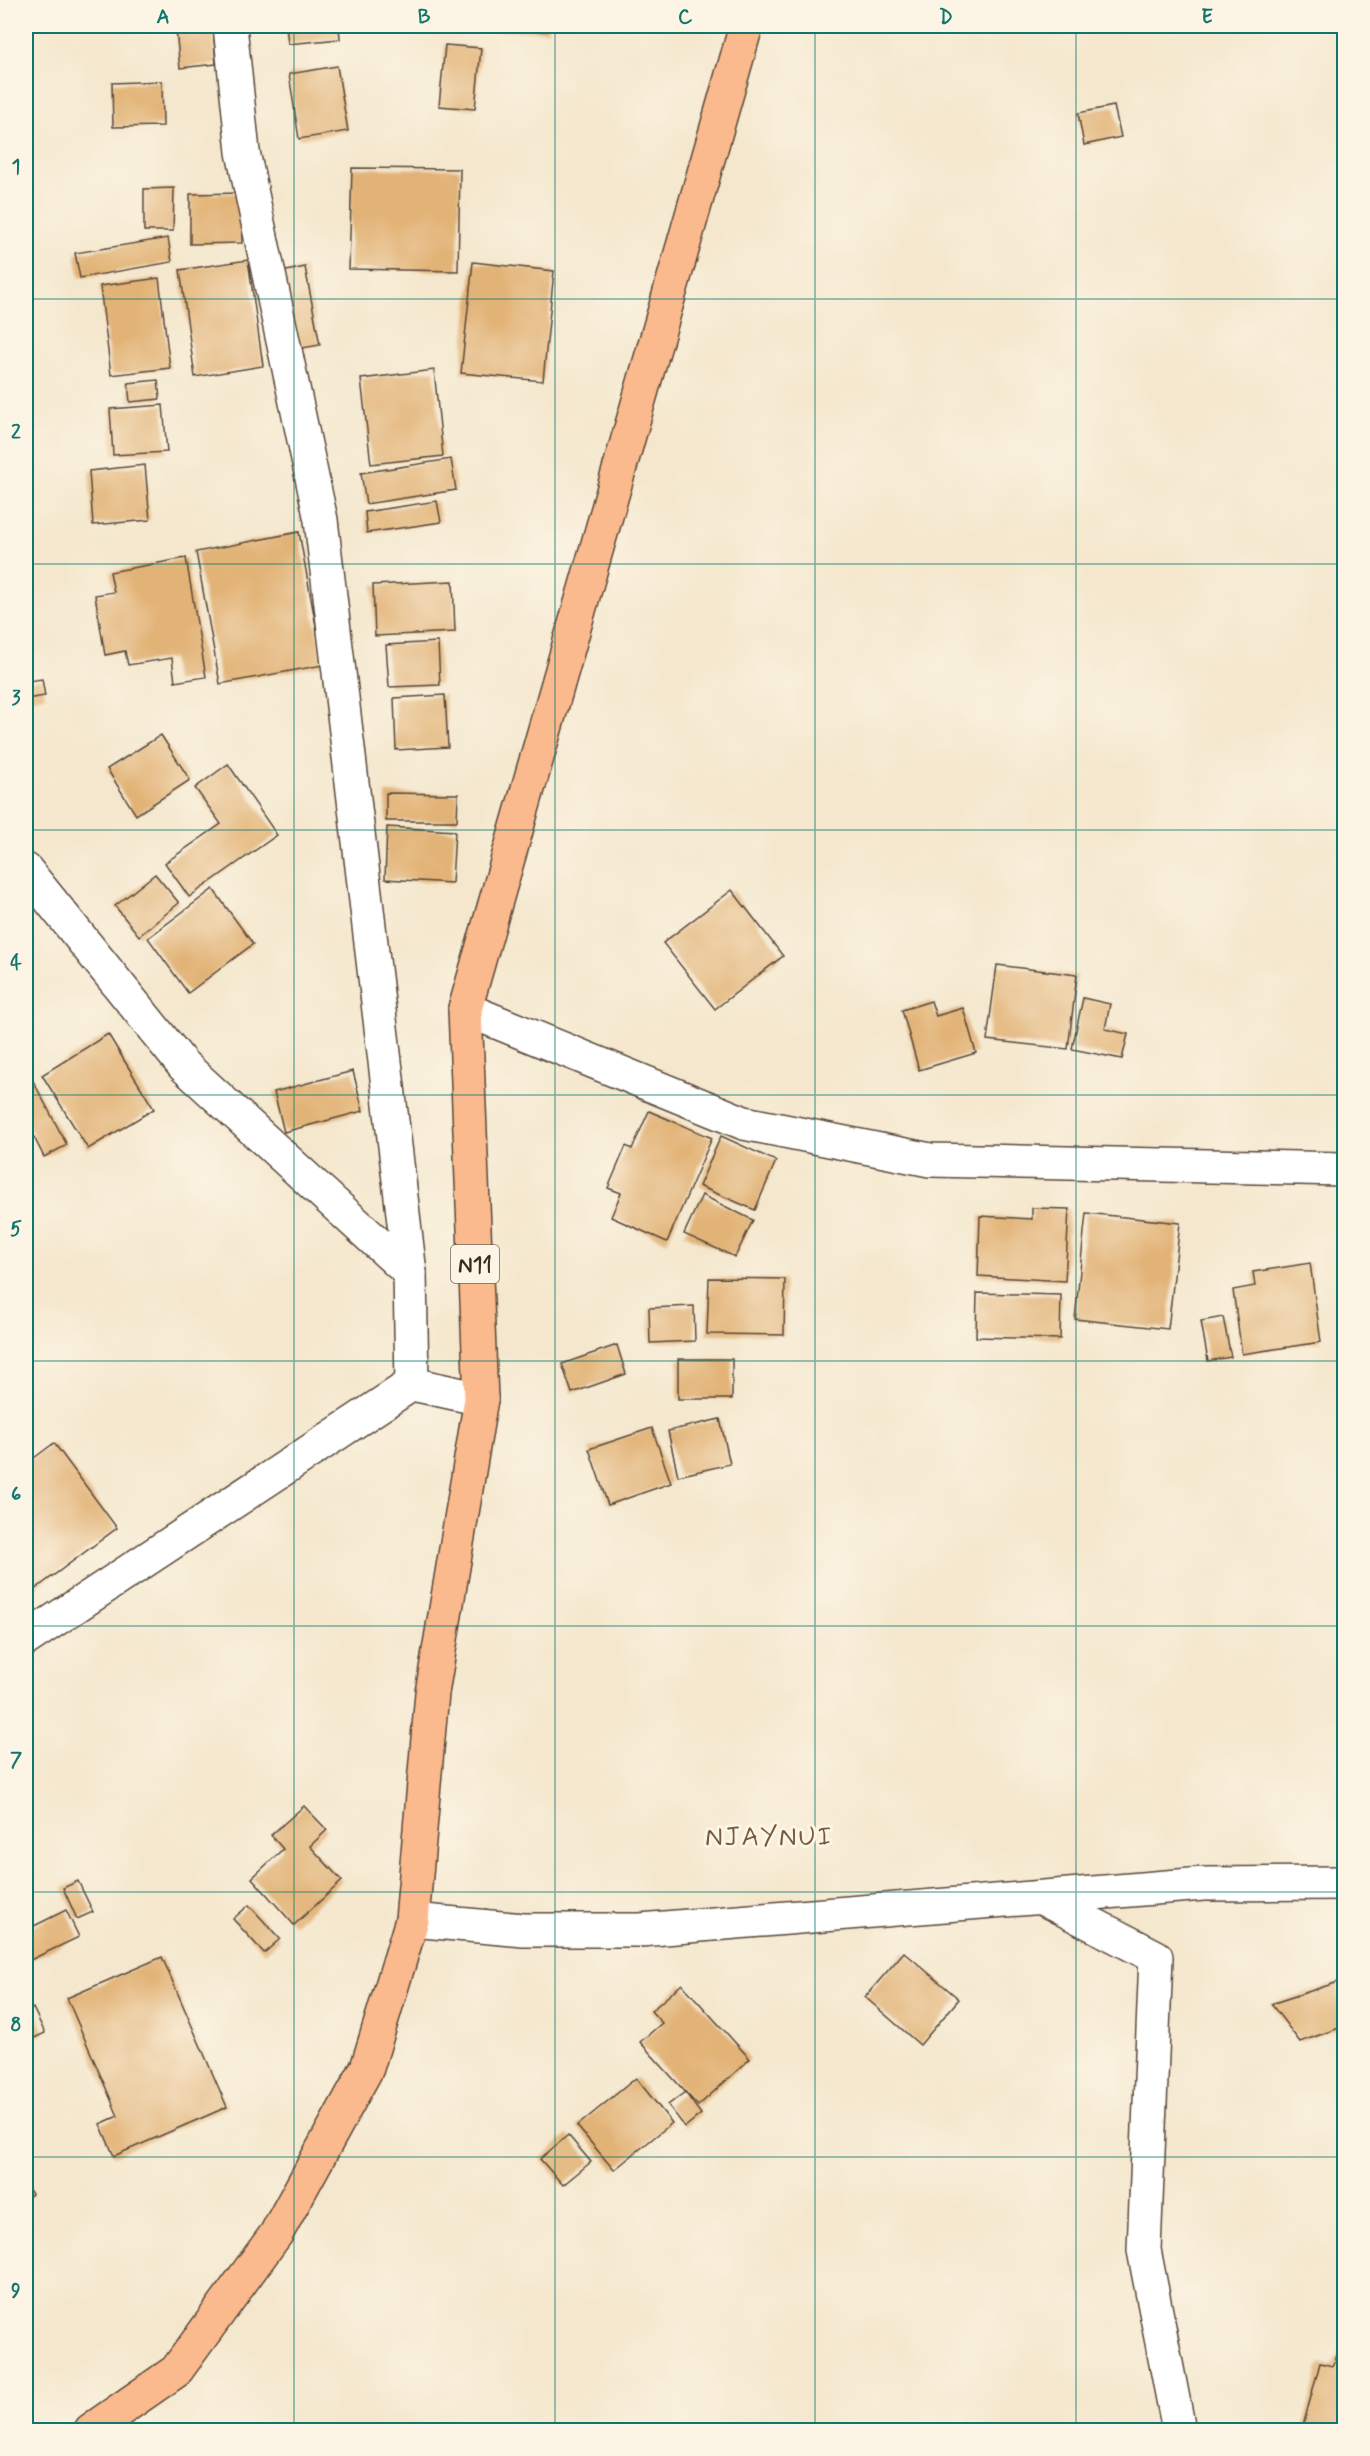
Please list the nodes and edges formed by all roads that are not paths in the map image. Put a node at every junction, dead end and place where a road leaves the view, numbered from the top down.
1 (230, 26) edge
2 (746, 26) edge
3 (26, 870) edge
4 (465, 1009) junction
5 (1344, 1169) edge
6 (410, 1273) junction
7 (412, 1384) junction
8 (481, 1399) junction
9 (26, 1639) edge
10 (1344, 1883) edge
11 (1042, 1898) junction
12 (412, 1920) junction
13 (91, 2430) edge
14 (1179, 2430) edge

1 - 6 street
2 - 4 highway, N11
3 - 6 street
4 - 5 street
4 - 8 highway, N11
6 - 7 street
7 - 8 street
7 - 9 street
8 - 12 highway, N11
10 - 11 street
11 - 12 street
11 - 14 street
12 - 13 highway, N11

